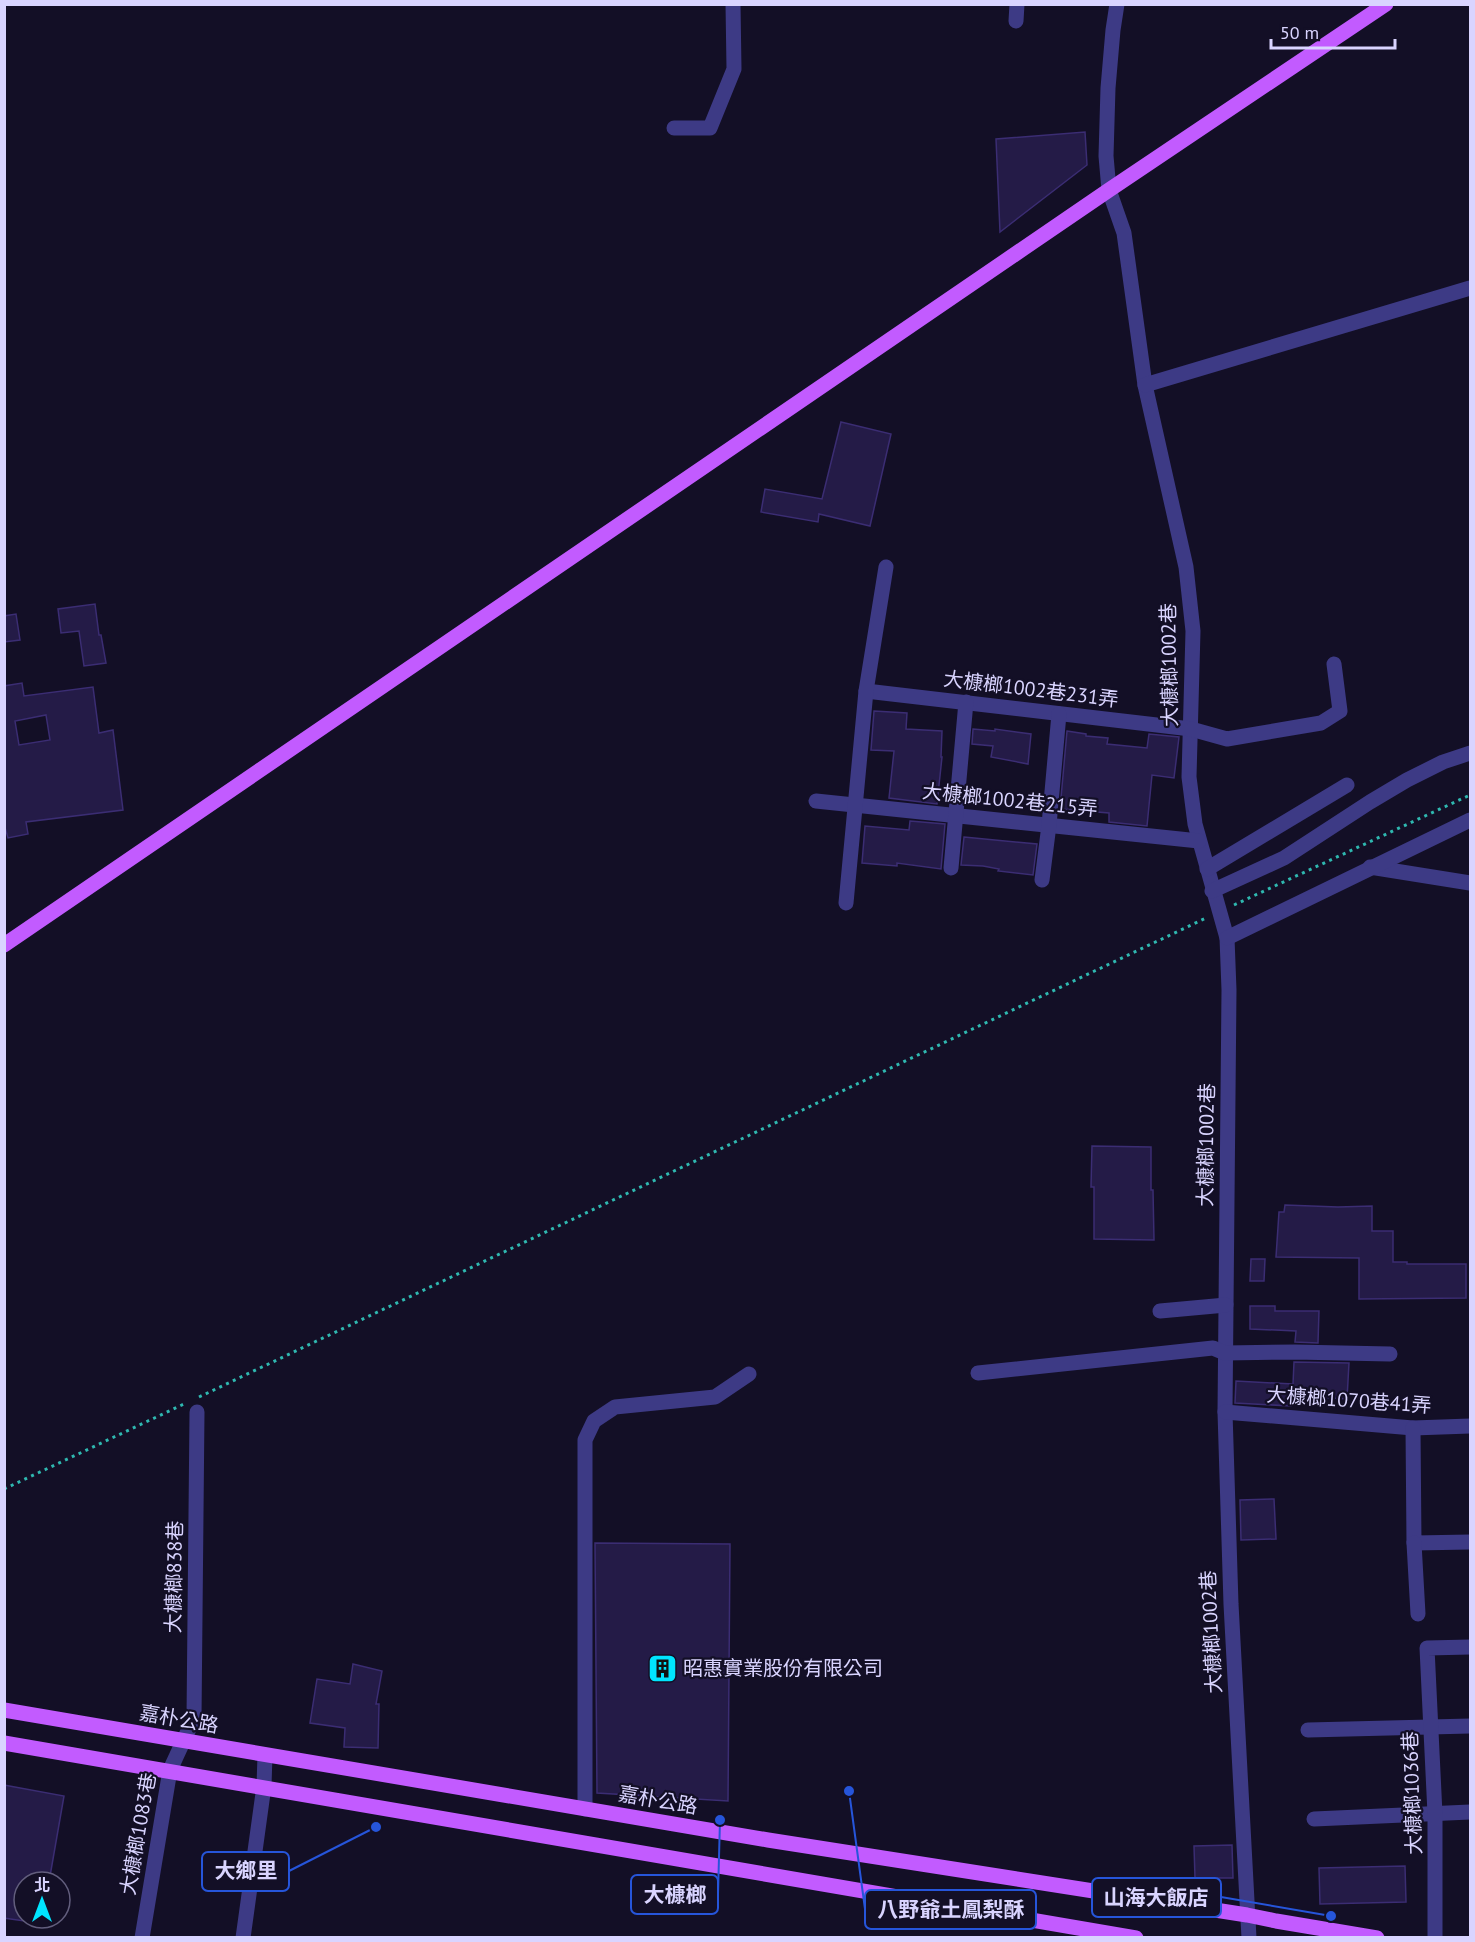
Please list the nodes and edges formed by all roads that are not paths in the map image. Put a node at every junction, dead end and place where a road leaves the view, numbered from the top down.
1 (733, 4) edge
2 (1017, 4) edge
3 (1117, 4) edge
4 (1386, 4) edge
5 (1016, 21) dead end
6 (674, 128) dead end
7 (1109, 190) junction
8 (1470, 288) edge
9 (1145, 385) junction
10 (886, 567) dead end
11 (1334, 664) dead end
12 (866, 691) junction
13 (966, 702) junction
14 (1059, 714) junction
15 (1191, 729) junction
16 (1470, 753) edge
17 (1347, 785) dead end
18 (816, 801) dead end
19 (855, 806) junction
20 (956, 816) junction
21 (1470, 820) edge
22 (1049, 825) junction
23 (1199, 841) junction
24 (1370, 867) junction
25 (951, 868) dead end
26 (1207, 869) junction
27 (1042, 880) dead end
28 (1470, 883) edge
29 (1212, 891) junction
30 (846, 903) dead end
31 (1227, 938) junction
32 (4, 945) edge
33 (1226, 1305) junction
34 (1160, 1311) dead end
35 (1226, 1353) junction
36 (1390, 1354) dead end
37 (978, 1373) dead end
38 (749, 1374) dead end
39 (194, 1404) road end
40 (1225, 1412) junction
41 (1470, 1426) edge
42 (1413, 1428) junction
43 (1470, 1542) edge
44 (1414, 1543) junction
45 (1418, 1614) dead end
46 (1470, 1647) edge
47 (4, 1710) edge
48 (1470, 1726) edge
49 (1431, 1727) junction
50 (1308, 1730) dead end
51 (184, 1741) junction
52 (4, 1743) edge
53 (265, 1755) junction
54 (170, 1770) junction
55 (264, 1785) junction
56 (585, 1809) junction
57 (1470, 1812) edge
58 (1435, 1814) junction
59 (1314, 1819) dead end
60 (1246, 1915) junction
61 (142, 1938) edge
62 (243, 1938) edge
63 (1136, 1938) edge
64 (1249, 1938) edge
65 (1377, 1938) edge
66 (1435, 1938) edge

1 - 6 street
2 - 5 street
3 - 7 street, 大槺榔1002巷
4 - 7 main road
7 - 9 street, 大槺榔1002巷
7 - 32 main road
8 - 9 street
9 - 15 street, 大槺榔1002巷
10 - 12 street
11 - 15 street, 大槺榔1002巷231弄
12 - 13 street, 大槺榔1002巷231弄
12 - 19 street
13 - 14 street, 大槺榔1002巷231弄
13 - 20 street
14 - 15 street, 大槺榔1002巷231弄
14 - 22 street
15 - 23 street, 大槺榔1002巷
16 - 29 street
17 - 26 street
18 - 19 street, 大槺榔1002巷215弄
19 - 20 street, 大槺榔1002巷215弄
19 - 30 street
20 - 22 street, 大槺榔1002巷215弄
20 - 25 street
21 - 24 street
22 - 23 street, 大槺榔1002巷215弄
22 - 27 street
23 - 26 street, 大槺榔1002巷
24 - 28 street
24 - 31 street
26 - 29 street, 大槺榔1002巷
29 - 31 street, 大槺榔1002巷
31 - 33 street, 大槺榔1002巷
33 - 34 street
33 - 35 street, 大槺榔1002巷
35 - 36 street
35 - 37 street
35 - 40 street, 大槺榔1002巷
38 - 56 street
39 - 51 street, 大槺榔838巷
40 - 42 street, 大槺榔1070巷41弄
40 - 60 street, 大槺榔1002巷
41 - 42 street, 大槺榔1070巷41弄
42 - 44 street
43 - 44 street
44 - 45 street
46 - 49 street, 大槺榔1036巷
47 - 51 main road, 嘉朴公路
48 - 49 street
49 - 50 street
49 - 58 street, 大槺榔1036巷
51 - 53 main road, 嘉朴公路
51 - 54 street, 大槺榔1083巷
52 - 54 main road
53 - 55 street
53 - 56 main road, 嘉朴公路
54 - 55 main road
54 - 61 street, 大槺榔1083巷
55 - 62 street
55 - 63 main road
56 - 60 main road, 嘉朴公路
57 - 58 street
58 - 59 street
58 - 66 street, 大槺榔1036巷
60 - 64 street, 大槺榔1002巷
60 - 65 main road, 嘉朴公路

